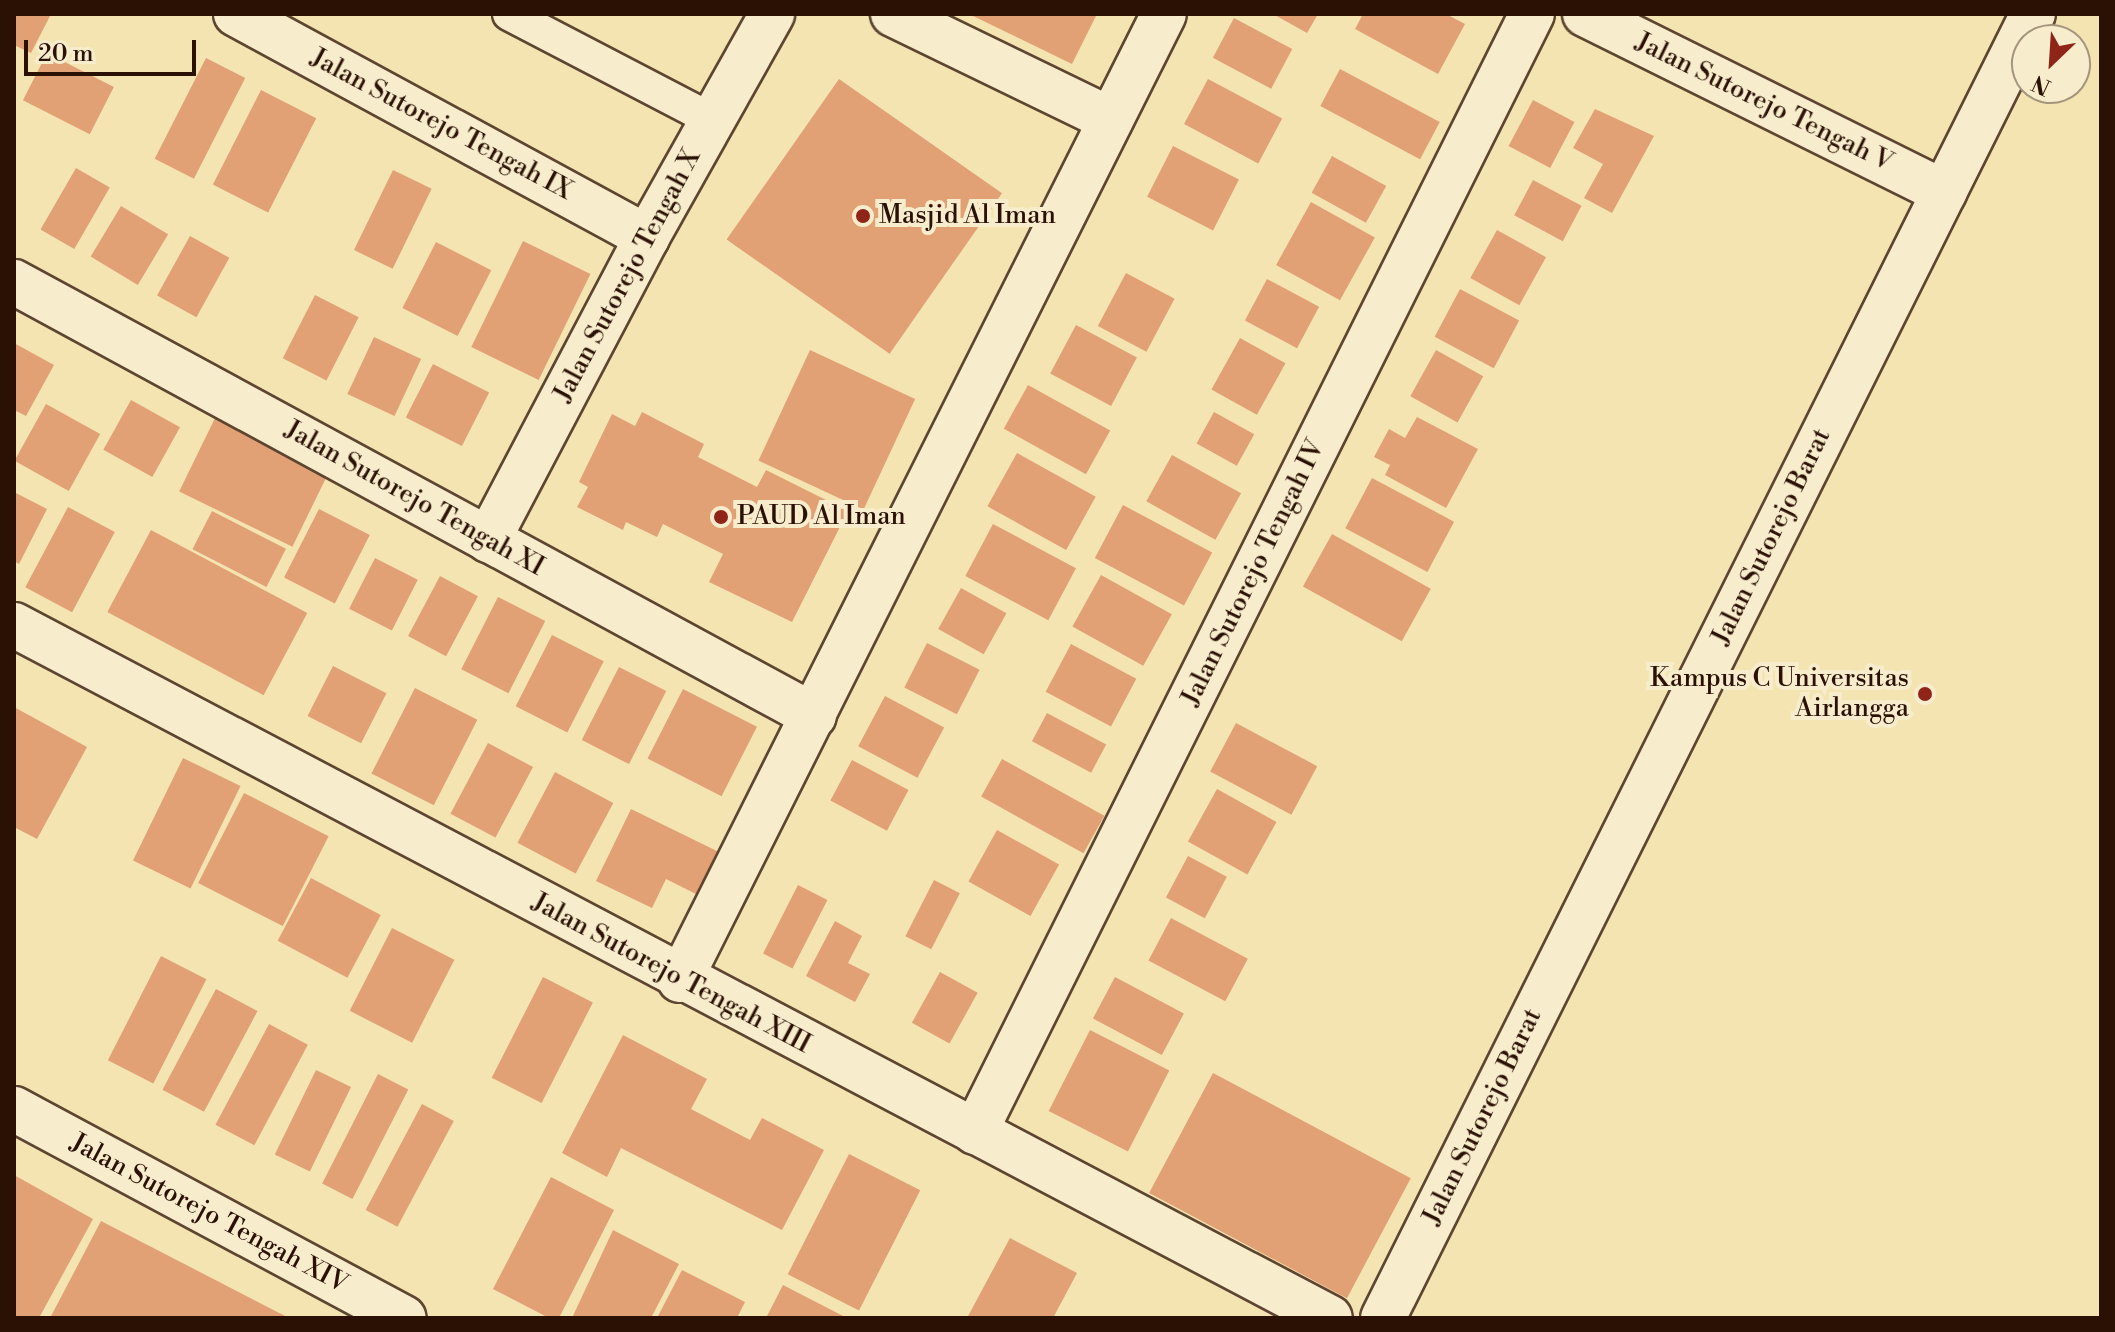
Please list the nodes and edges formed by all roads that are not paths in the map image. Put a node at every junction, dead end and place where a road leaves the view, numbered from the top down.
1 (236, 14) edge
2 (509, 14) edge
3 (772, 14) edge
4 (893, 14) edge
5 (1164, 14) edge
6 (1532, 14) edge
7 (1585, 14) edge
8 (2033, 14) edge
9 (713, 120) junction
10 (1111, 120) junction
11 (1944, 192) junction
12 (647, 237) junction
13 (14, 282) edge
14 (488, 540) junction
15 (14, 625) edge
16 (814, 716) junction
17 (680, 980) junction
18 (14, 1109) edge
19 (975, 1132) junction
20 (404, 1318) edge
21 (1330, 1318) edge
22 (1383, 1318) edge

1 - 12 street, Jalan Sutorejo Tengah IX
2 - 9 lane
3 - 9 street, Jalan Sutorejo Tengah X
4 - 10 street
5 - 10 street
6 - 19 street, Jalan Sutorejo Tengah IV
7 - 11 street, Jalan Sutorejo Tengah V
8 - 11 street, Jalan Sutorejo Barat
9 - 12 street, Jalan Sutorejo Tengah X
10 - 16 street
11 - 22 street, Jalan Sutorejo Barat
12 - 14 street, Jalan Sutorejo Tengah X
13 - 14 street, Jalan Sutorejo Tengah XI
14 - 16 street, Jalan Sutorejo Tengah XI
15 - 17 street, Jalan Sutorejo Tengah XIII
16 - 17 street
17 - 19 street, Jalan Sutorejo Tengah XIII
18 - 20 street, Jalan Sutorejo Tengah XIV
19 - 21 street, Jalan Sutorejo Tengah XIII

